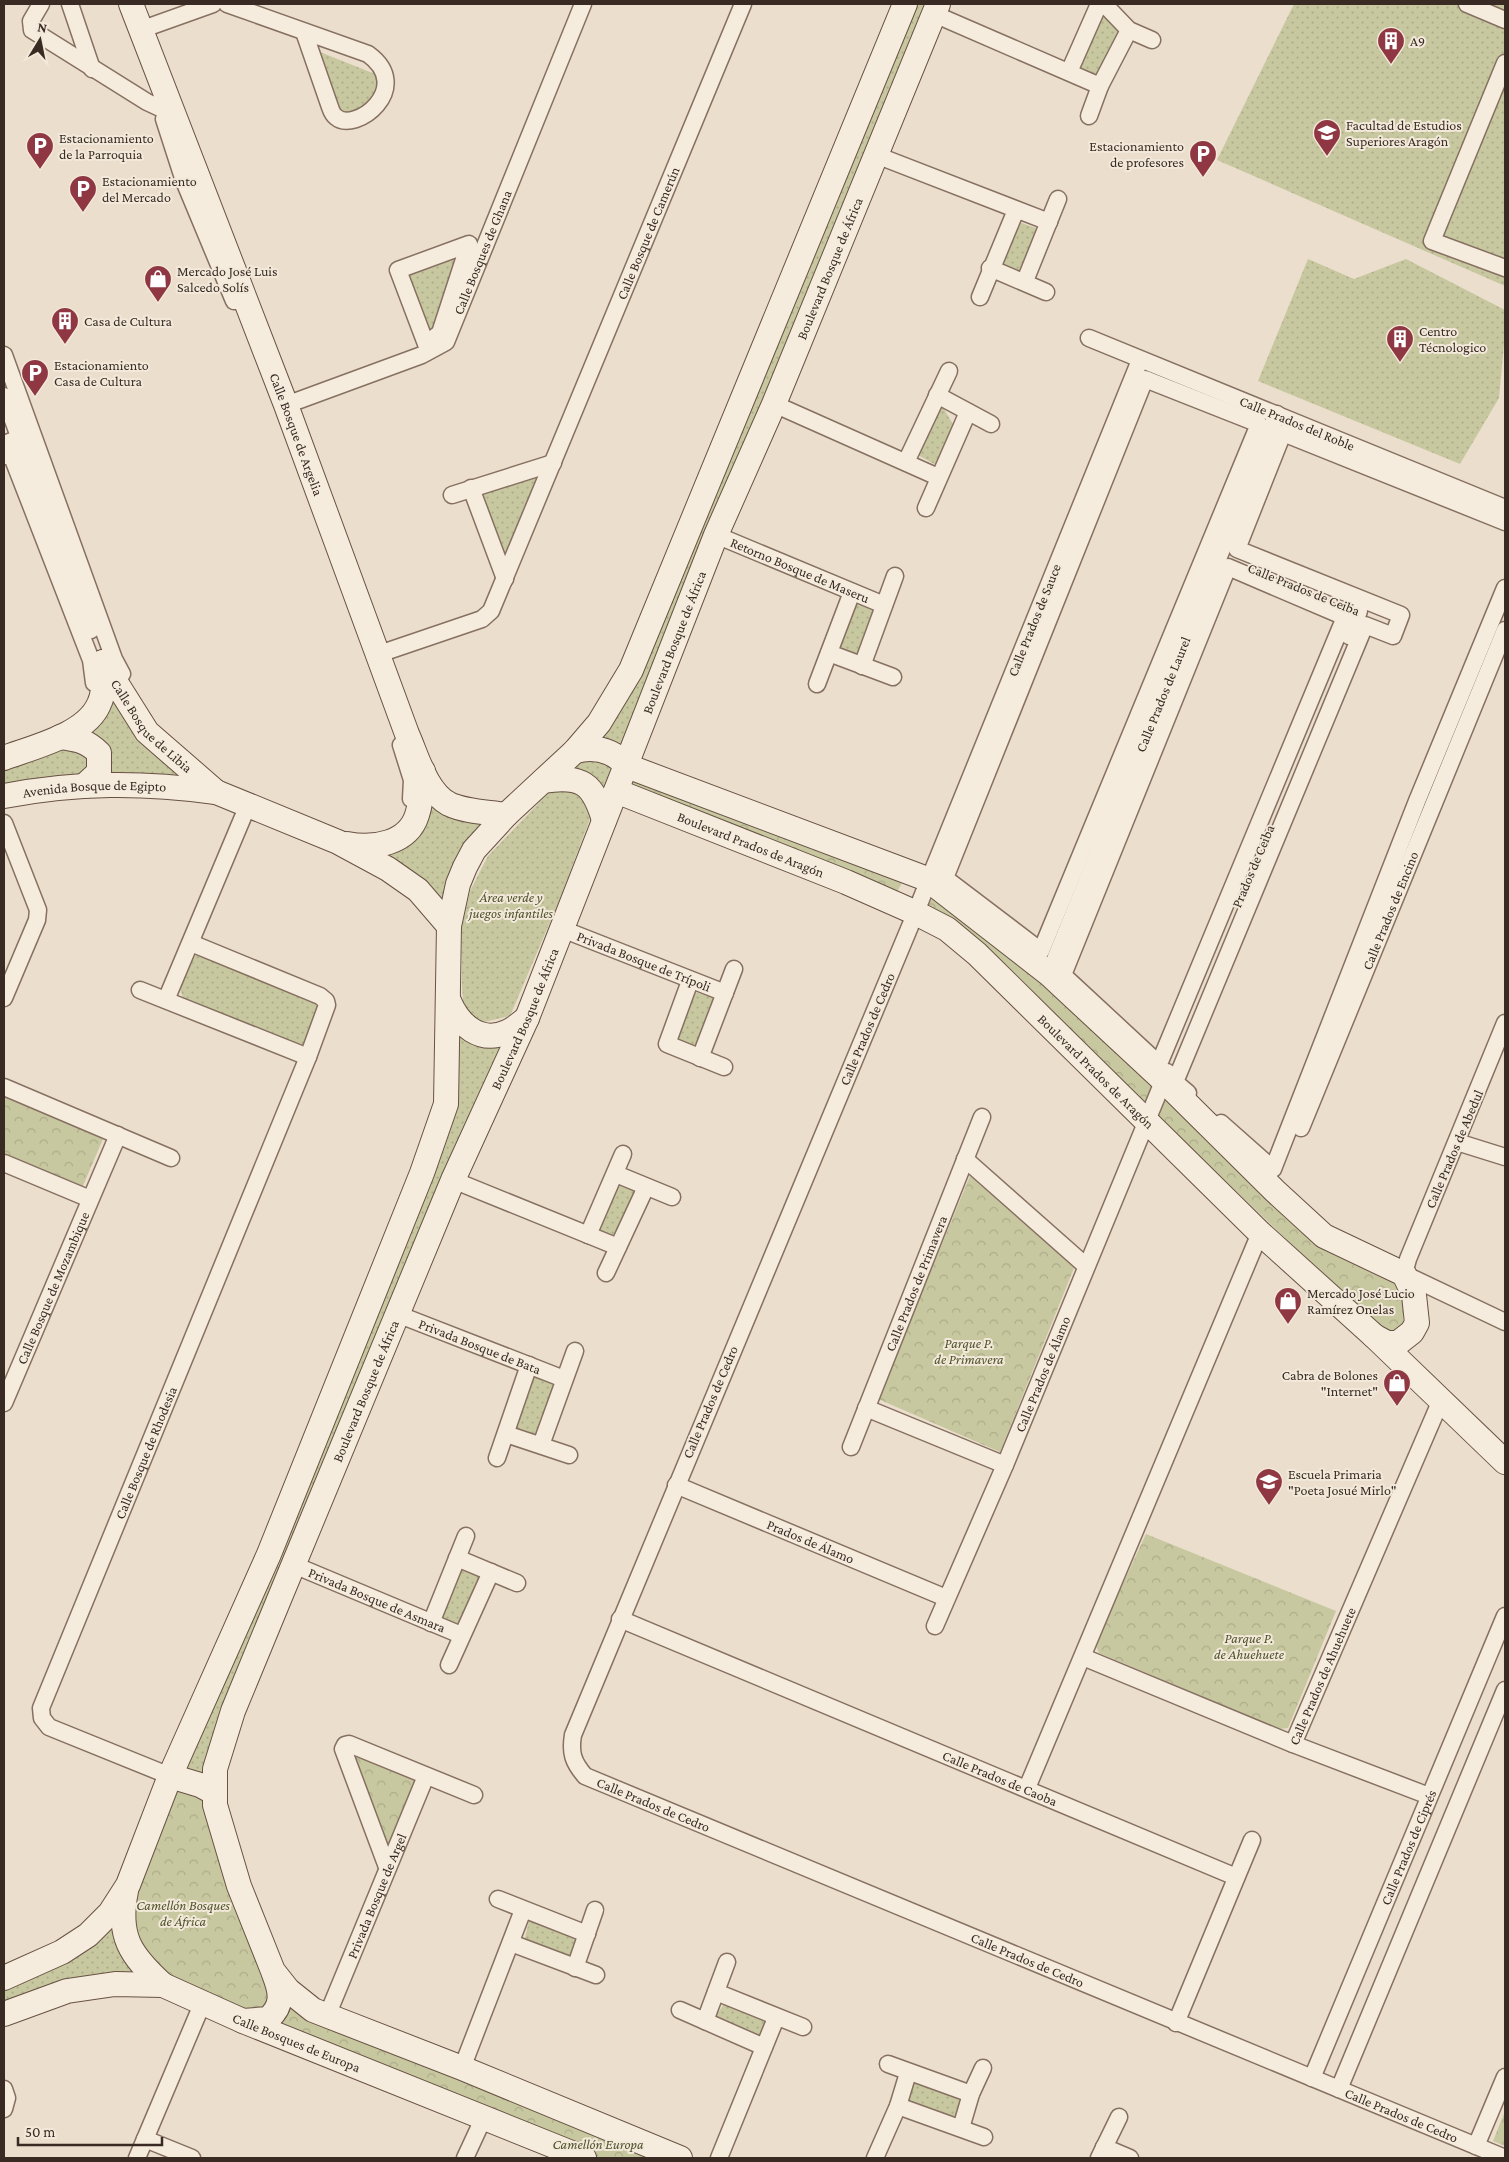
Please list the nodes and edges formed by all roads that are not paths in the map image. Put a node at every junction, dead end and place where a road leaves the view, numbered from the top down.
1 (42, 4) edge
2 (70, 4) edge
3 (119, 4) edge
4 (131, 4) edge
5 (213, 4) edge
6 (227, 4) edge
7 (583, 4) edge
8 (743, 4) edge
9 (905, 4) edge
10 (1099, 4) edge
11 (1104, 4) edge
12 (1467, 4) edge
13 (936, 9) edge
14 (1505, 20) edge
15 (143, 29) junction
16 (1129, 30) junction
17 (304, 32) junction
18 (1152, 40) dead end
19 (1505, 63) edge
20 (92, 69) junction
21 (1069, 72) junction
22 (1100, 86) junction
23 (168, 112) junction
24 (1090, 116) dead end
25 (876, 154) junction
26 (1058, 198) dead end
27 (1016, 210) junction
28 (1049, 222) junction
29 (492, 229) junction
30 (990, 268) junction
31 (1505, 268) edge
32 (1025, 281) junction
33 (1046, 292) dead end
34 (980, 297) dead end
35 (1089, 338) dead end
36 (424, 349) junction
37 (4, 355) edge
38 (1140, 360) junction
39 (949, 372) dead end
40 (937, 394) junction
41 (4, 396) edge
42 (774, 404) junction
43 (286, 405) junction
44 (968, 412) junction
45 (1276, 414) junction
46 (991, 424) dead end
47 (1259, 424) joint
48 (20, 438) junction
49 (4, 444) edge
50 (4, 456) edge
51 (906, 462) junction
52 (553, 463) junction
53 (938, 477) junction
54 (471, 488) junction
55 (452, 494) dead end
56 (926, 508) dead end
57 (1505, 508) edge
58 (1505, 522) edge
59 (716, 535) junction
60 (1224, 560) junction
61 (894, 576) dead end
62 (504, 579) junction
63 (1505, 588) edge
64 (852, 592) junction
65 (884, 605) junction
66 (1359, 611) junction
67 (1389, 623) dead end
68 (1505, 630) edge
69 (829, 653) junction
70 (379, 654) junction
71 (103, 662) junction
72 (862, 666) junction
73 (893, 678) dead end
74 (817, 684) dead end
75 (60, 737) junction
76 (4, 750) edge
77 (575, 751) junction
78 (4, 758) edge
79 (627, 766) junction
80 (423, 771) junction
81 (543, 781) junction
82 (84, 786) junction
83 (216, 792) junction
84 (616, 792) junction
85 (4, 796) edge
86 (248, 805) junction
87 (506, 815) junction
88 (604, 820) junction
89 (4, 823) edge
90 (338, 842) junction
91 (927, 879) junction
92 (914, 912) junction
93 (449, 926) junction
94 (562, 929) junction
95 (191, 943) junction
96 (734, 969) dead end
97 (1049, 974) junction
98 (690, 980) junction
99 (140, 990) dead end
100 (725, 993) junction
101 (4, 998) edge
102 (166, 1000) junction
103 (449, 1001) junction
104 (527, 1018) junction
105 (1505, 1023) edge
106 (308, 1057) junction
107 (700, 1058) junction
108 (724, 1067) dead end
109 (1163, 1080) junction
110 (4, 1087) edge
111 (982, 1117) dead end
112 (1146, 1120) junction
113 (118, 1135) junction
114 (1457, 1142) junction
115 (623, 1154) dead end
116 (1505, 1157) edge
117 (171, 1158) dead end
118 (965, 1159) junction
119 (4, 1163) edge
120 (616, 1174) junction
121 (453, 1180) junction
122 (646, 1186) junction
123 (1274, 1191) junction
124 (672, 1197) dead end
125 (90, 1199) junction
126 (1260, 1233) junction
127 (588, 1235) junction
128 (618, 1247) junction
129 (1086, 1266) junction
130 (606, 1273) dead end
131 (1404, 1274) junction
132 (397, 1314) junction
133 (1505, 1322) edge
134 (1373, 1335) junction
135 (575, 1352) dead end
136 (529, 1365) junction
137 (564, 1379) junction
138 (1442, 1400) junction
139 (4, 1403) edge
140 (866, 1408) junction
141 (506, 1434) junction
142 (541, 1445) junction
143 (851, 1447) dead end
144 (569, 1455) dead end
145 (497, 1458) dead end
146 (1505, 1462) edge
147 (1004, 1464) junction
148 (676, 1485) junction
149 (466, 1536) dead end
150 (457, 1558) junction
151 (294, 1565) junction
152 (491, 1572) junction
153 (517, 1583) dead end
154 (946, 1598) junction
155 (1505, 1616) edge
156 (620, 1619) junction
157 (431, 1623) junction
158 (935, 1626) dead end
159 (461, 1635) junction
160 (1083, 1657) junction
161 (449, 1665) dead end
162 (1505, 1690) edge
163 (1293, 1744) junction
164 (170, 1776) junction
165 (426, 1776) junction
166 (1027, 1788) junction
167 (213, 1792) junction
168 (474, 1795) dead end
169 (1430, 1796) junction
170 (1252, 1840) dead end
171 (387, 1867) junction
172 (1236, 1878) junction
173 (128, 1885) junction
174 (498, 1899) dead end
175 (523, 1910) junction
176 (595, 1910) dead end
177 (587, 1934) junction
178 (511, 1943) junction
179 (727, 1962) dead end
180 (575, 1968) junction
181 (273, 1971) junction
182 (596, 1975) dead end
183 (4, 1978) edge
184 (163, 1985) junction
185 (716, 1992) junction
186 (203, 2002) junction
187 (680, 2010) dead end
188 (4, 2014) edge
189 (327, 2016) junction
190 (776, 2018) junction
191 (705, 2021) junction
192 (243, 2022) junction
193 (1176, 2023) junction
194 (803, 2027) dead end
195 (764, 2047) junction
196 (888, 2064) dead end
197 (462, 2068) junction
198 (983, 2068) dead end
199 (908, 2073) junction
200 (1505, 2077) edge
201 (1312, 2078) junction
202 (4, 2089) edge
203 (1339, 2089) junction
204 (971, 2094) junction
205 (898, 2106) junction
206 (4, 2109) edge
207 (484, 2117) junction
208 (1119, 2117) dead end
209 (961, 2128) junction
210 (984, 2137) dead end
211 (146, 2139) junction
212 (1476, 2146) junction
213 (1102, 2153) edge
214 (137, 2158) edge
215 (192, 2158) edge
216 (465, 2158) edge
217 (584, 2158) edge
218 (680, 2158) edge
219 (719, 2158) edge
220 (875, 2158) edge
221 (1130, 2158) edge
222 (1505, 2158) edge

1 - 20 street
2 - 20 street
3 - 23 street
4 - 15 street, Calle Bosque de Argelia
5 - 15 street
6 - 17 street
7 - 29 street, Calle Bosques de Ghana
8 - 52 street, Calle Bosque de Camerún
9 - 77 street, Boulevard Bosque de África
10 - 21 street
11 - 16 street
12 - 14 street
13 - 21 street
13 - 25 street, Boulevard Bosque de África
15 - 23 street, Calle Bosque de Argelia
16 - 18 street
16 - 22 street
17 - 17 street
19 - 31 street
20 - 23 street
21 - 22 street
22 - 24 street
23 - 37 street
23 - 43 street, Calle Bosque de Argelia
25 - 27 street
25 - 42 street, Boulevard Bosque de África
26 - 28 street
27 - 28 street
27 - 30 street
28 - 32 street
29 - 36 street, Calle Bosques de Ghana
29 - 36 street
30 - 32 street
30 - 34 street
32 - 33 street
35 - 38 street, Calle Prados del Roble
36 - 36 street
36 - 43 street, Calle Bosques de Ghana
38 - 45 street, Calle Prados del Roble
38 - 91 street, Calle Prados de Sauce
39 - 40 street
40 - 44 street
40 - 51 street
41 - 48 street, Calle Bosque de Libia
42 - 51 street
42 - 59 street, Boulevard Bosque de África
43 - 70 street, Calle Bosque de Argelia
44 - 46 street
44 - 53 street
45 - 57 street, Calle Prados del Roble
45 - 60 street, Calle Prados de Laurel
47 - 47 street
48 - 49 street
48 - 71 street, Calle Bosque de Libia
50 - 76 street
51 - 53 street
52 - 54 street
52 - 62 street, Calle Bosque de Camerún
53 - 56 street
54 - 55 street
54 - 62 street
58 - 63 street
59 - 64 street, Retorno Bosque de Maseru
59 - 79 street, Boulevard Bosque de África
60 - 60 street
60 - 66 street, Calle Prados de Ceiba
60 - 97 street, Calle Prados de Laurel
61 - 65 street
62 - 70 street, Calle Bosque de Camerún
64 - 65 street, Retorno Bosque de Maseru
64 - 69 street
65 - 72 street
66 - 67 street, Calle Prados de Ceiba
66 - 109 street, Prados de Ceiba
68 - 123 street, Calle Prados de Encino
69 - 72 street
69 - 74 street
70 - 80 street, Calle Bosque de Argelia
71 - 75 street
71 - 83 street, Calle Bosque de Libia
72 - 73 street
75 - 78 street
75 - 82 street
77 - 79 street
77 - 81 street, Boulevard Bosque de África
79 - 84 street, Boulevard Bosque de África
79 - 91 street
80 - 87 street, Calle Bosque de Argelia
80 - 90 street
81 - 87 street, Boulevard Bosque de África
81 - 88 street
82 - 83 street, Avenida Bosque de Egipto
82 - 85 street, Avenida Bosque de Egipto
83 - 86 street, Calle Bosque de Libia
84 - 88 street, Boulevard Bosque de África
84 - 92 street, Boulevard Prados de Aragón
86 - 90 street, Calle Bosque de Libia
86 - 95 street
87 - 93 street, Boulevard Bosque de África
88 - 94 street, Boulevard Bosque de África
89 - 101 street
90 - 93 street, Calle Bosque de Libia
91 - 92 street, Calle Prados de Sauce
91 - 97 street
92 - 112 street, Boulevard Prados de Aragón
92 - 148 street, Calle Prados de Cedro
93 - 103 street, Boulevard Bosque de África
94 - 98 street, Privada Bosque de Trípoli
94 - 104 street, Boulevard Bosque de África
95 - 102 street
95 - 106 street, Calle Bosque de Rhodesia
96 - 100 street
97 - 109 street
98 - 100 street, Privada Bosque de Trípoli
98 - 107 street
99 - 102 street
100 - 107 street
102 - 106 street
103 - 104 street
103 - 164 street, Boulevard Bosque de África
104 - 121 street, Boulevard Bosque de África
105 - 114 street, Calle Prados de Abedul
106 - 164 street, Calle Bosque de Rhodesia
107 - 108 street
109 - 112 street, Prados de Ceiba
109 - 123 street
110 - 113 street
111 - 118 street, Calle Prados de Primavera
112 - 126 street, Boulevard Prados de Aragón
112 - 129 street, Calle Prados de Álamo
113 - 117 street
113 - 125 street, Calle Bosque de Mozambique
114 - 116 street
114 - 131 street, Calle Prados de Abedul
115 - 120 street
118 - 129 street
118 - 140 street, Calle Prados de Primavera
119 - 125 street, Calle Bosque de Mozambique
120 - 122 street
120 - 127 street
121 - 127 street
121 - 132 street, Boulevard Bosque de África
122 - 124 street
122 - 128 street
123 - 131 street
125 - 139 street, Calle Bosque de Mozambique
126 - 134 street, Boulevard Prados de Aragón
126 - 160 street
127 - 128 street
128 - 130 street
129 - 147 street, Calle Prados de Álamo
131 - 133 street
131 - 134 street
132 - 136 street, Privada Bosque de Bata
132 - 151 street, Boulevard Bosque de África
134 - 138 street, Boulevard Prados de Aragón
135 - 137 street
136 - 137 street, Privada Bosque de Bata
136 - 141 street
137 - 142 street
138 - 146 street, Boulevard Prados de Aragón
138 - 163 street, Calle Prados de Ahuehuete
140 - 143 street, Calle Prados de Primavera
140 - 147 street
141 - 142 street
141 - 145 street
142 - 144 street
147 - 154 street, Calle Prados de Álamo
148 - 154 street, Prados de Álamo
148 - 156 street, Calle Prados de Cedro
149 - 150 street
150 - 152 street
150 - 157 street
151 - 157 street, Privada Bosque de Asmara
151 - 167 street, Boulevard Bosque de África
152 - 153 street
152 - 159 street
154 - 158 street, Calle Prados de Álamo
155 - 169 street, Calle Prados de Ciprés
156 - 166 street, Calle Prados de Caoba
156 - 193 street, Calle Prados de Cedro
157 - 159 street, Privada Bosque de Asmara
159 - 161 street
160 - 163 street, Calle Prados de Ahuehuete
160 - 166 street
162 - 203 street, Calle Prados de Ciprés
163 - 169 street
164 - 167 street
164 - 173 street
165 - 168 street
165 - 171 street, Privada Bosque de Argel
165 - 171 street
166 - 172 street, Calle Prados de Caoba
167 - 181 street, Boulevard Bosque de África
169 - 201 street, Calle Prados de Ciprés
170 - 172 street
171 - 189 street, Privada Bosque de Argel
172 - 193 street
173 - 183 street
173 - 184 street
174 - 175 street
175 - 177 street
175 - 178 street
176 - 177 street
177 - 180 street
178 - 180 street
178 - 197 street
179 - 185 street
180 - 182 street
181 - 189 street, Boulevard Bosque de África
181 - 192 street
184 - 186 street, Calle Bosques de Europa
184 - 188 street, Calle Bosques de Europa
185 - 190 street
185 - 191 street
186 - 192 street, Calle Bosques de Europa
186 - 211 street
187 - 191 street
189 - 197 street
190 - 194 street
190 - 195 street
191 - 195 street
192 - 207 street, Calle Bosques de Europa
193 - 201 street, Calle Prados de Cedro
195 - 219 street
196 - 199 street
197 - 218 street
198 - 204 street
199 - 204 street
199 - 205 street
200 - 212 street
201 - 203 street, Calle Prados de Cedro
202 - 206 street
203 - 212 street, Calle Prados de Cedro
204 - 209 street
205 - 209 street
205 - 220 street
207 - 216 street
207 - 217 street, Calle Bosques de Europa
208 - 213 street
209 - 210 street
211 - 214 street
211 - 215 street
212 - 222 street, Calle Prados de Cedro
213 - 221 street

